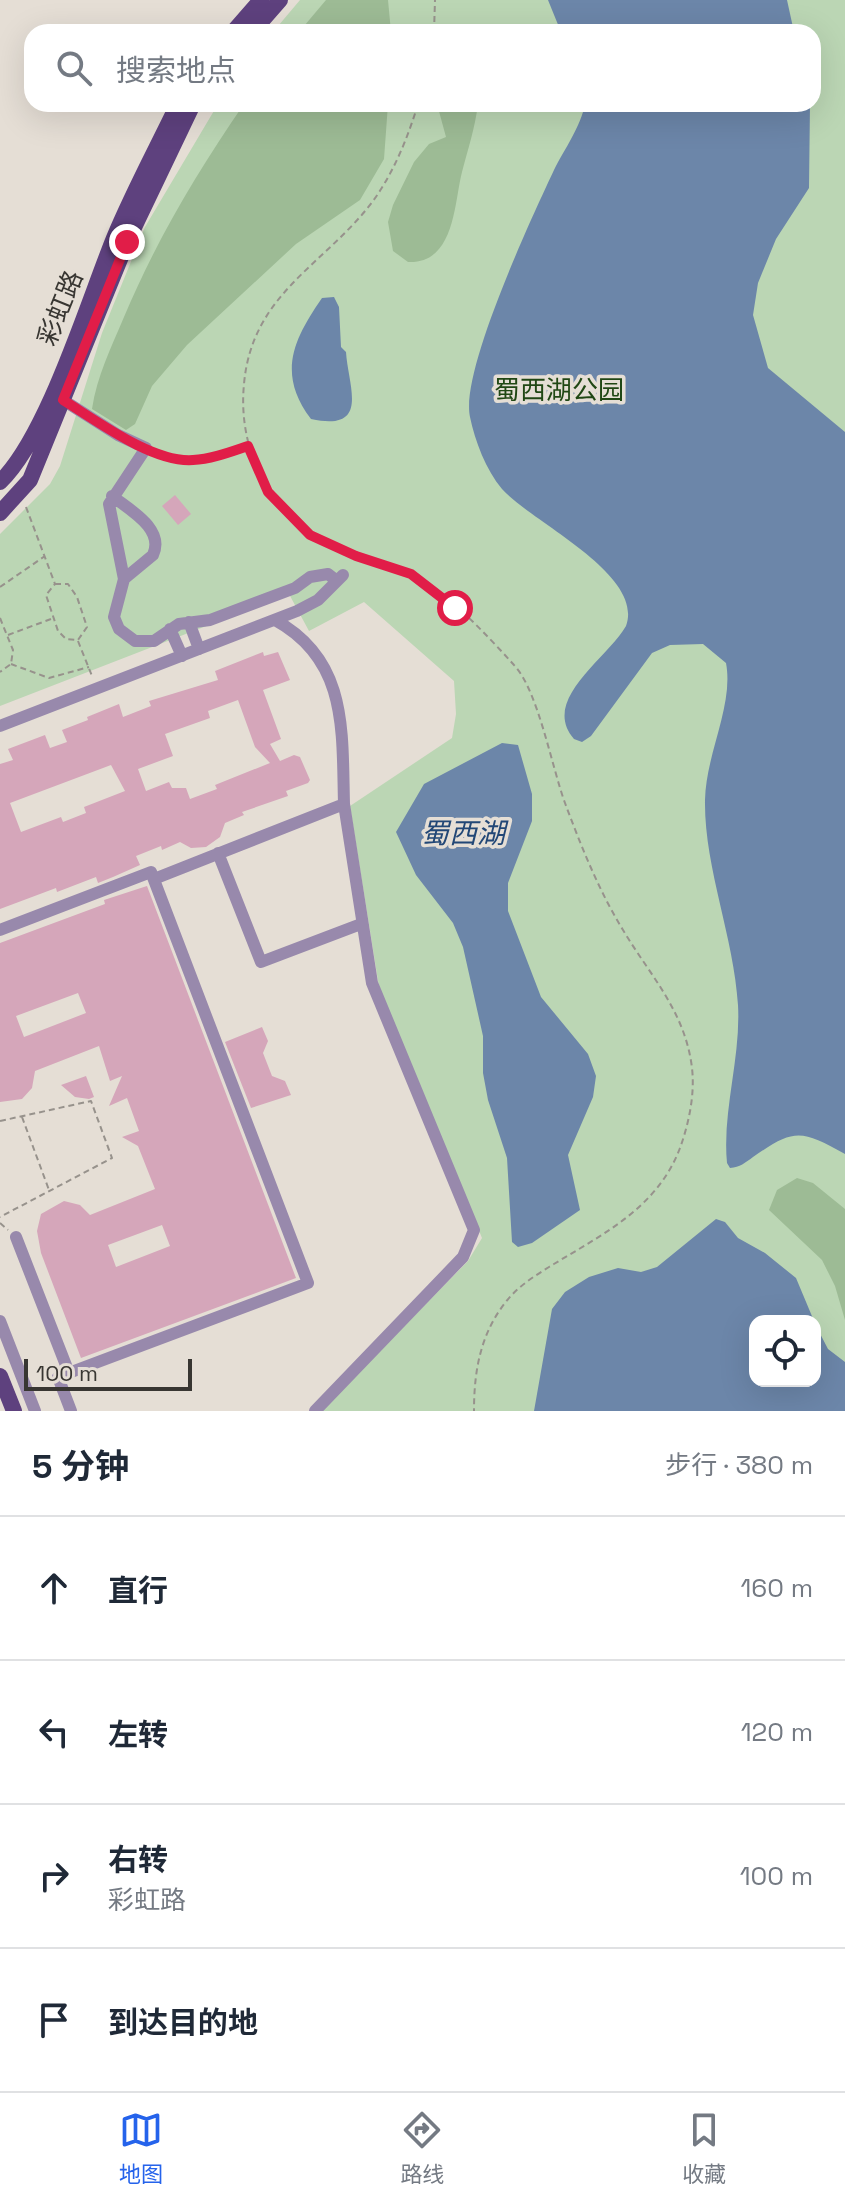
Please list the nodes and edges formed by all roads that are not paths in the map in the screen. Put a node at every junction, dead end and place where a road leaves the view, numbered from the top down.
1 (261, 0) edge
2 (280, 0) edge
3 (240, 24) edge
4 (259, 24) edge
5 (174, 112) edge
6 (189, 112) edge
7 (63, 400) junction
8 (0, 482) edge
9 (112, 496) junction
10 (0, 513) edge
11 (124, 579) junction
12 (275, 620) junction
13 (189, 622) junction
14 (170, 629) junction
15 (199, 649) junction
16 (182, 656) junction
17 (0, 726) edge
18 (344, 804) junction
19 (218, 853) junction
20 (154, 879) junction
21 (361, 924) junction
22 (0, 930) edge
23 (16, 1237) dead end
24 (0, 1321) edge
25 (69, 1373) junction
26 (0, 1376) edge
27 (14, 1411) edge
28 (35, 1411) edge
29 (71, 1411) edge
30 (315, 1411) edge

1 - 3 main road
2 - 4 main road
5 - 8 main road, 彩虹路
6 - 7 main road, 彩虹路
7 - 9 street
7 - 10 main road, 彩虹路
9 - 11 street
9 - 11 street
11 - 14 street
12 - 13 street
12 - 15 street
12 - 18 street
13 - 14 street
13 - 15 street
14 - 16 street
15 - 16 street
16 - 17 street
18 - 19 street
18 - 21 street
19 - 20 street
19 - 21 street
20 - 22 street
20 - 25 street
21 - 30 street
23 - 25 street
24 - 28 street
25 - 29 street
26 - 27 main road

